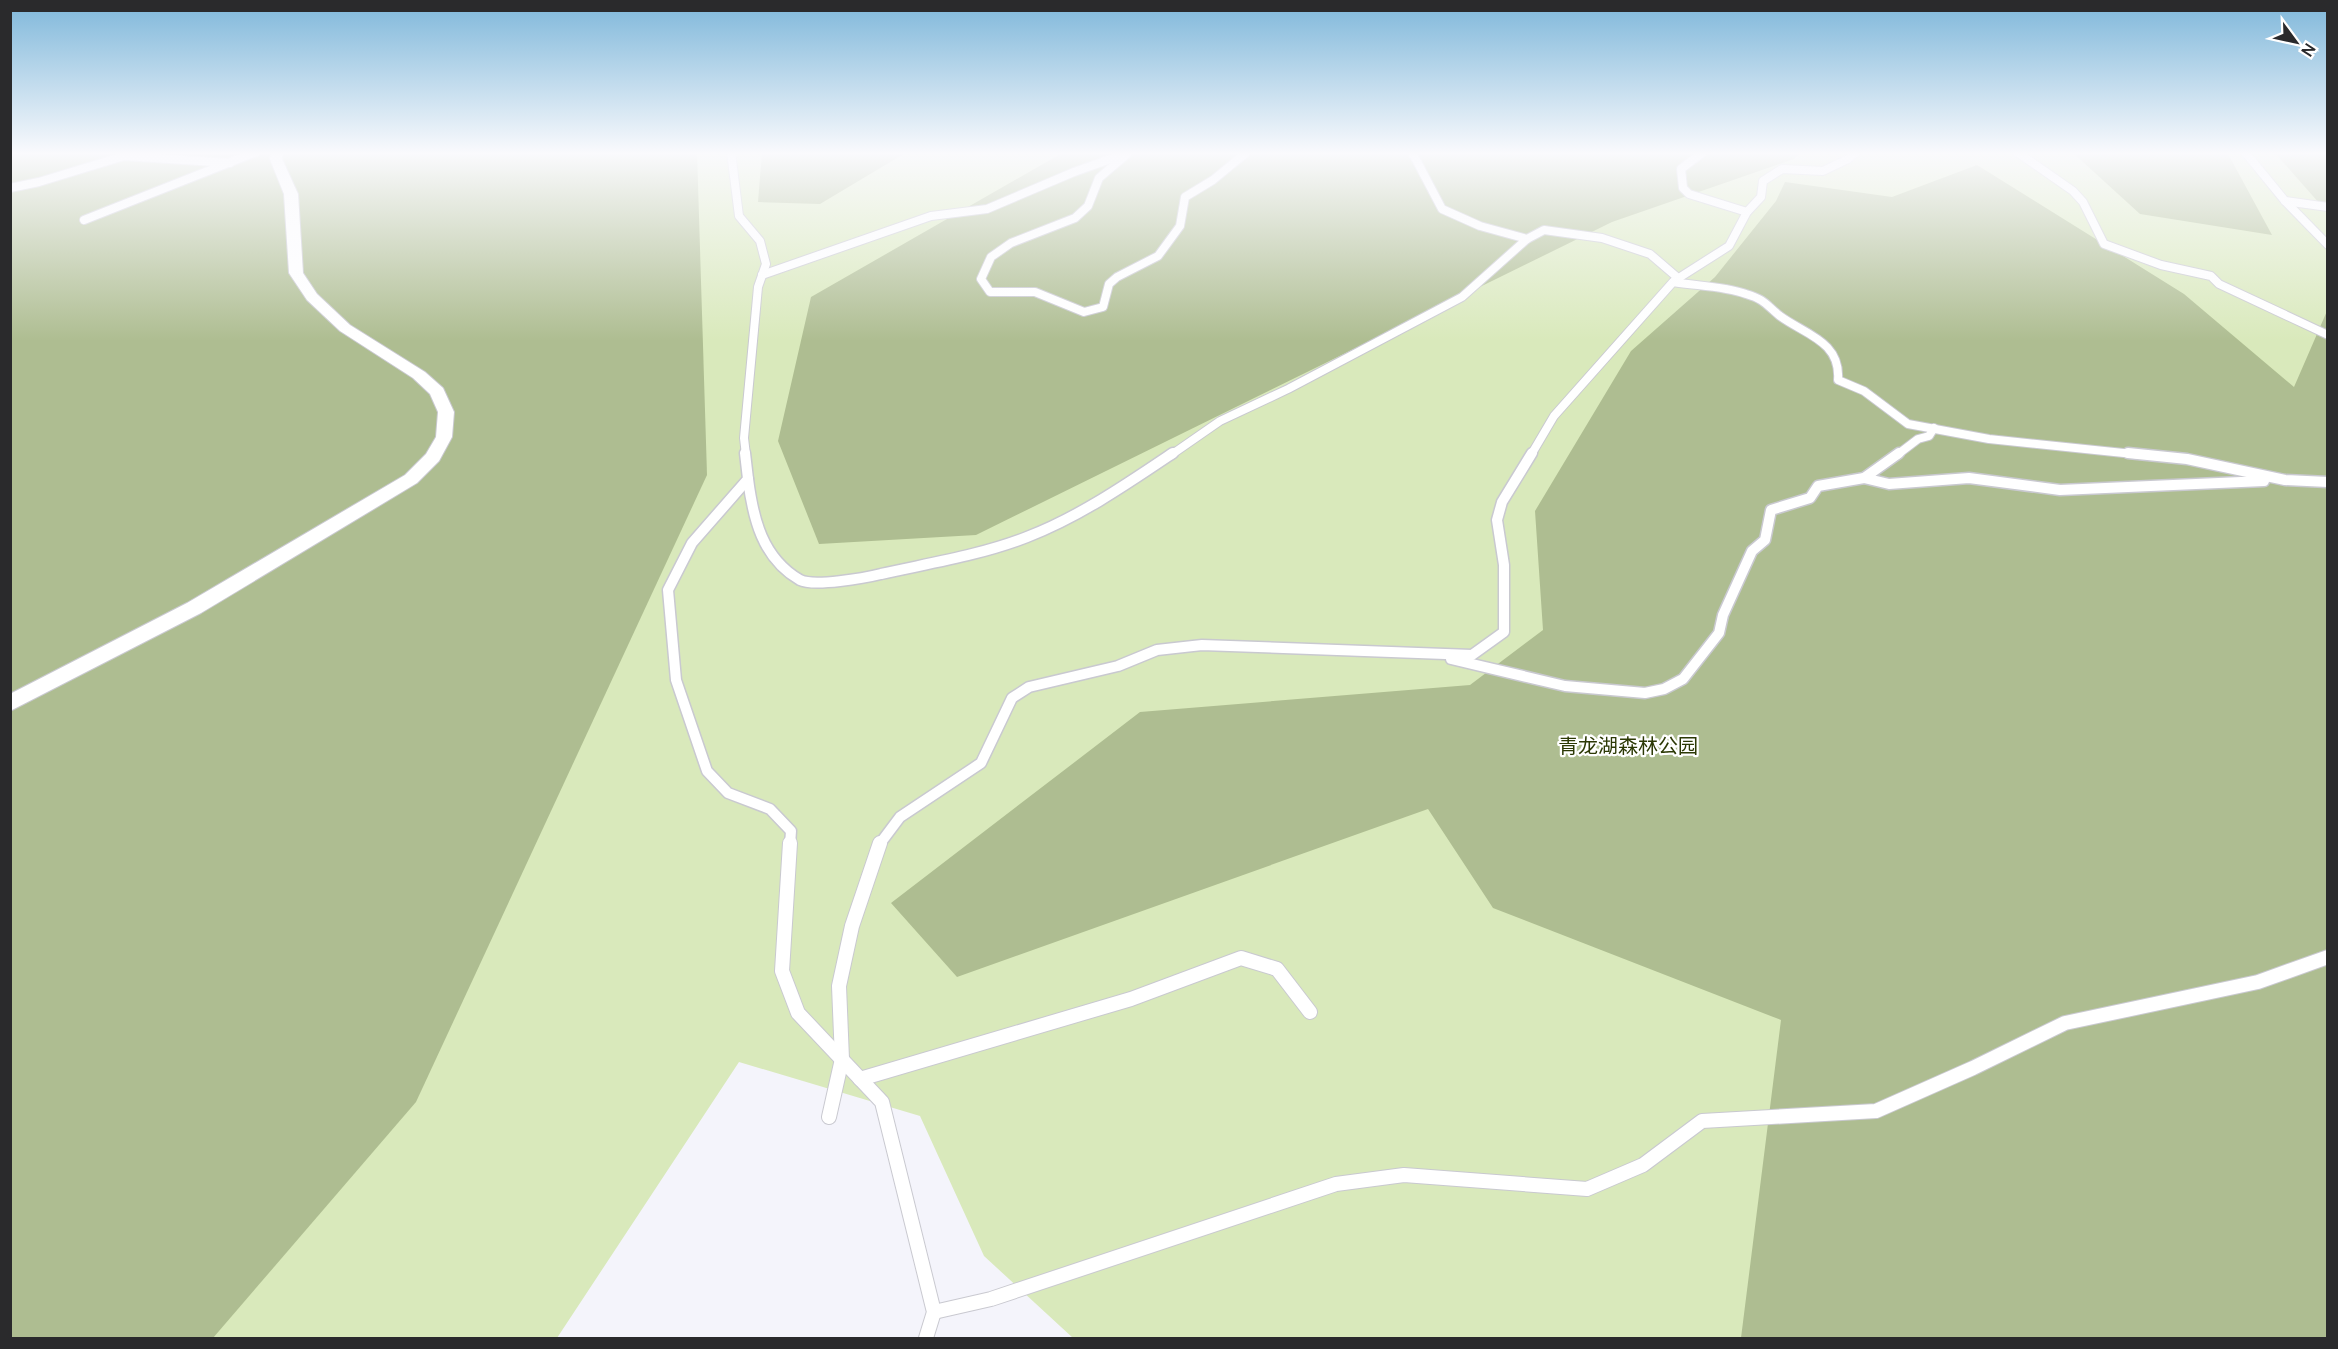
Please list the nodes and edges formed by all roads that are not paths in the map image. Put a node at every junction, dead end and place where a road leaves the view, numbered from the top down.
1 (97, 215) edge
2 (292, 215) edge
3 (739, 215) edge
4 (939, 215) edge
5 (1078, 215) edge
6 (1182, 215) edge
7 (1457, 215) edge
8 (1745, 215) edge
9 (2090, 215) edge
10 (2299, 215) edge
11 (84, 220) dead end
12 (1527, 239) junction
13 (2328, 245) edge
14 (762, 275) junction
15 (1676, 280) junction
16 (2328, 335) edge
17 (1934, 428) junction
18 (1864, 478) junction
19 (748, 479) junction
20 (2285, 480) junction
21 (2328, 482) edge
22 (1429, 653) junction
23 (10, 703) edge
24 (2328, 957) edge
25 (1310, 1012) dead end
26 (842, 1059) junction
27 (860, 1080) junction
28 (829, 1118) dead end
29 (934, 1312) junction
30 (926, 1338) edge

1 - 11 lane
2 - 23 street
3 - 14 lane
4 - 14 lane
5 - 6 lane
7 - 12 lane
8 - 15 lane
9 - 16 lane
10 - 13 lane
12 - 15 lane
12 - 19 lane
14 - 19 lane
15 - 17 lane
15 - 22 lane
17 - 18 lane
17 - 20 lane
18 - 20 lane
18 - 22 lane
19 - 26 lane
20 - 21 lane
22 - 26 lane
24 - 29 lane
25 - 27 lane
26 - 27 lane
26 - 28 lane
27 - 29 lane
29 - 30 lane

